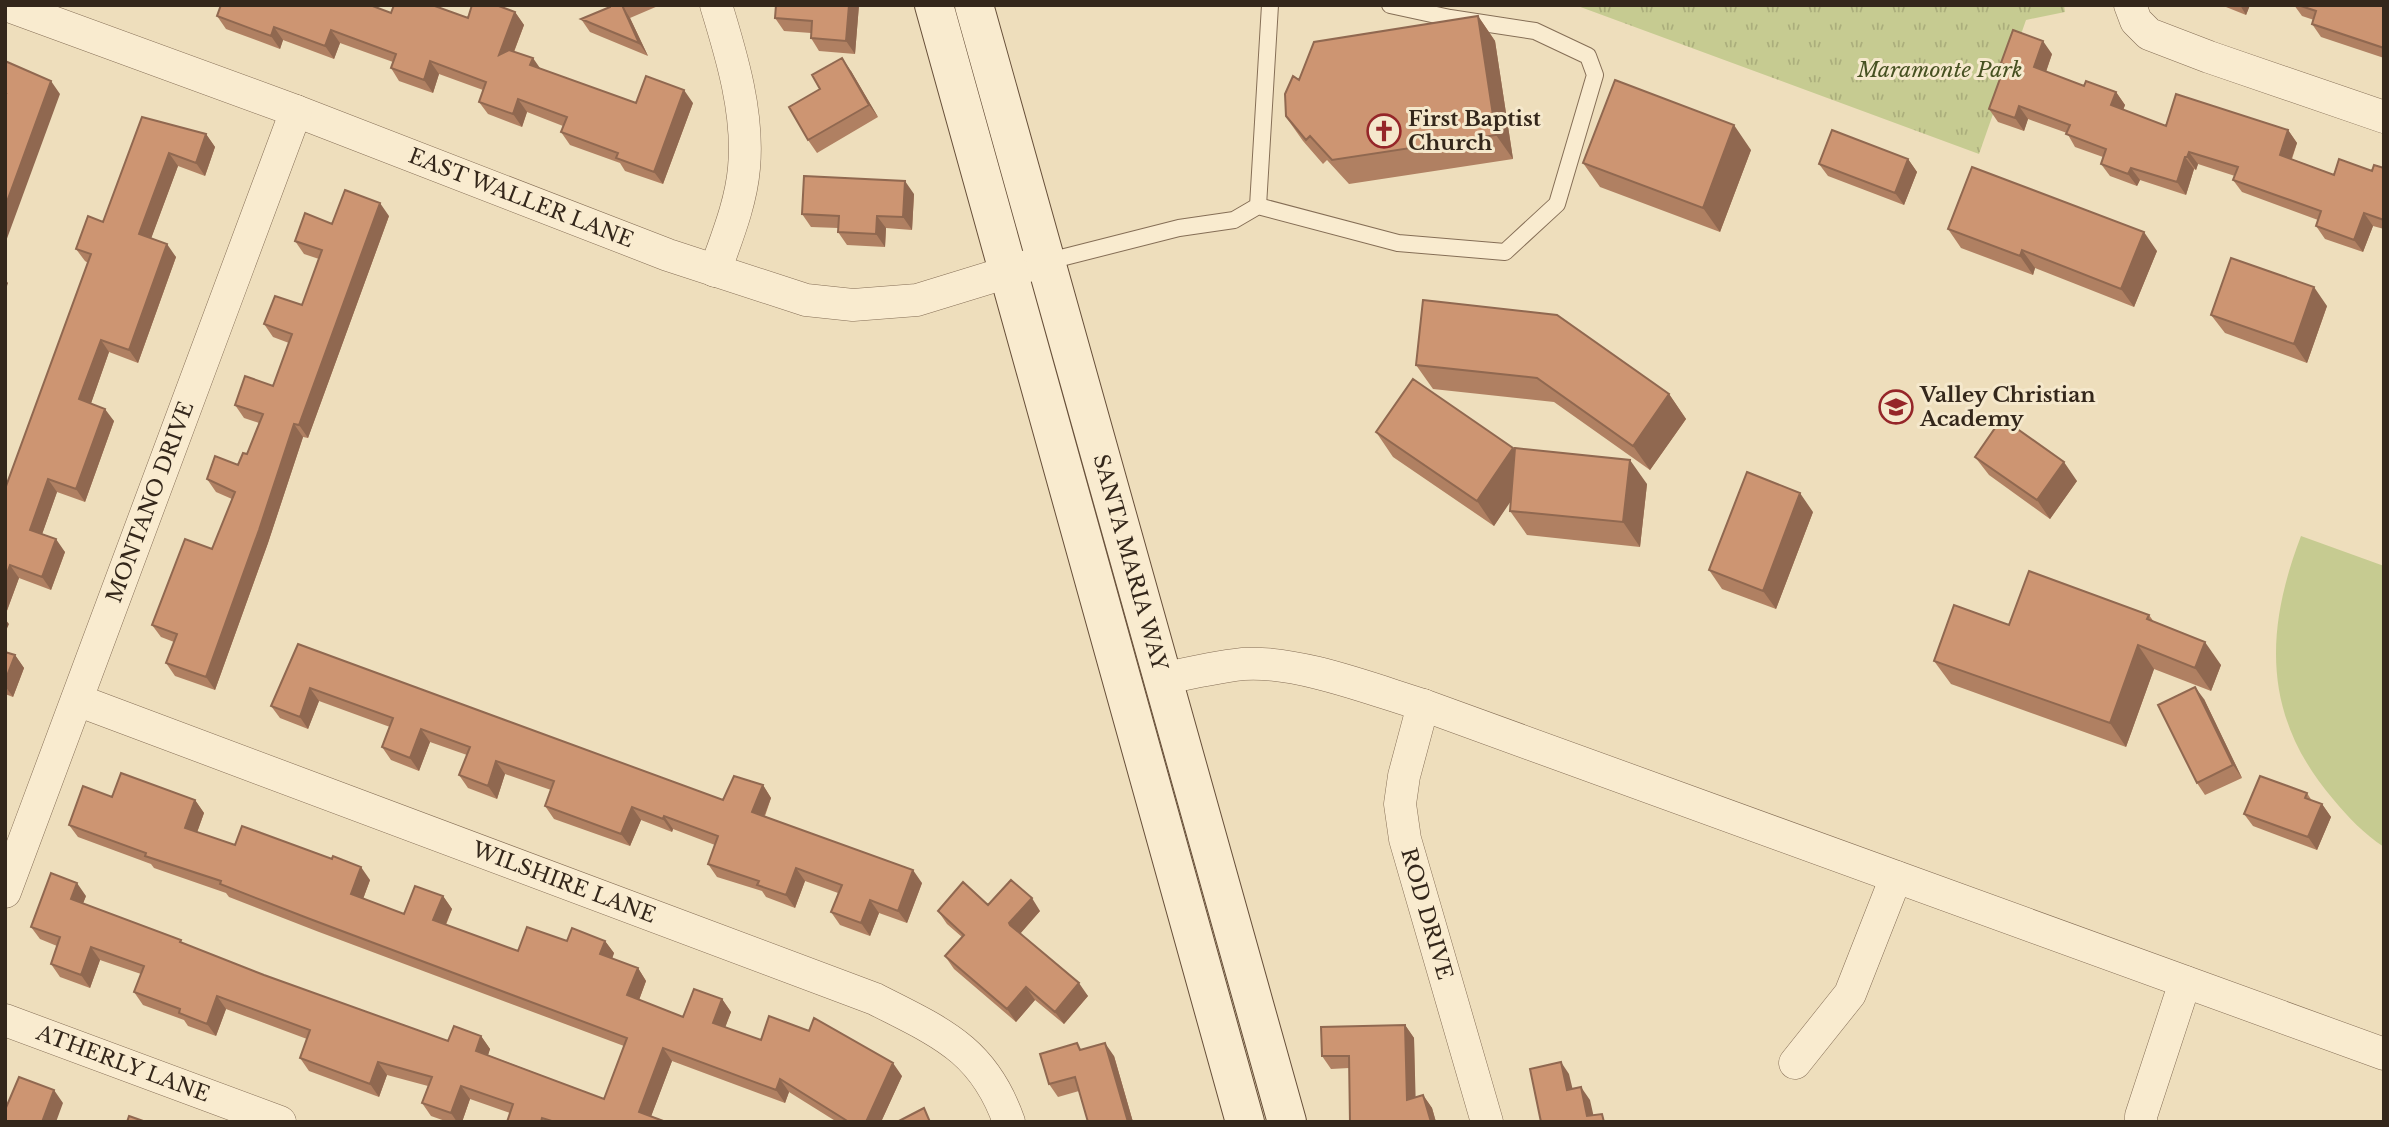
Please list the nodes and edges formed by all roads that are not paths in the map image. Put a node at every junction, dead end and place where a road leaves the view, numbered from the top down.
1 (6, 5) edge
2 (716, 5) edge
3 (934, 5) edge
4 (974, 5) edge
5 (1270, 5) edge
6 (1390, 5) edge
7 (2130, 5) edge
8 (296, 111) junction
9 (2384, 117) edge
10 (1258, 205) junction
11 (1027, 266) junction
12 (715, 271) junction
13 (1162, 679) junction
14 (77, 700) junction
15 (1423, 705) junction
16 (1896, 877) junction
17 (5, 892) edge
18 (2185, 982) junction
19 (5, 1020) edge
20 (2384, 1054) edge
21 (1795, 1063) dead end
22 (279, 1122) edge
23 (1009, 1122) edge
24 (1245, 1122) edge
25 (1287, 1122) edge
26 (1487, 1122) edge
27 (2141, 1122) edge

1 - 8 street, EAST WALLER LANE
2 - 12 street
3 - 11 main road, SANTA MARIA WAY
4 - 11 main road, SANTA MARIA WAY
5 - 10 lane
6 - 10 lane
7 - 9 street
8 - 12 street, EAST WALLER LANE
8 - 14 street, MONTANO DRIVE
10 - 11 lane
11 - 12 street, EAST WALLER LANE
11 - 13 main road, SANTA MARIA WAY
11 - 24 main road, SANTA MARIA WAY
13 - 15 street
13 - 25 main road, SANTA MARIA WAY
14 - 17 street, MONTANO DRIVE
14 - 23 street, WILSHIRE LANE
15 - 16 street
15 - 26 street, ROD DRIVE
16 - 18 street
16 - 21 street
18 - 20 street
18 - 27 street
19 - 22 street, ATHERLY LANE

